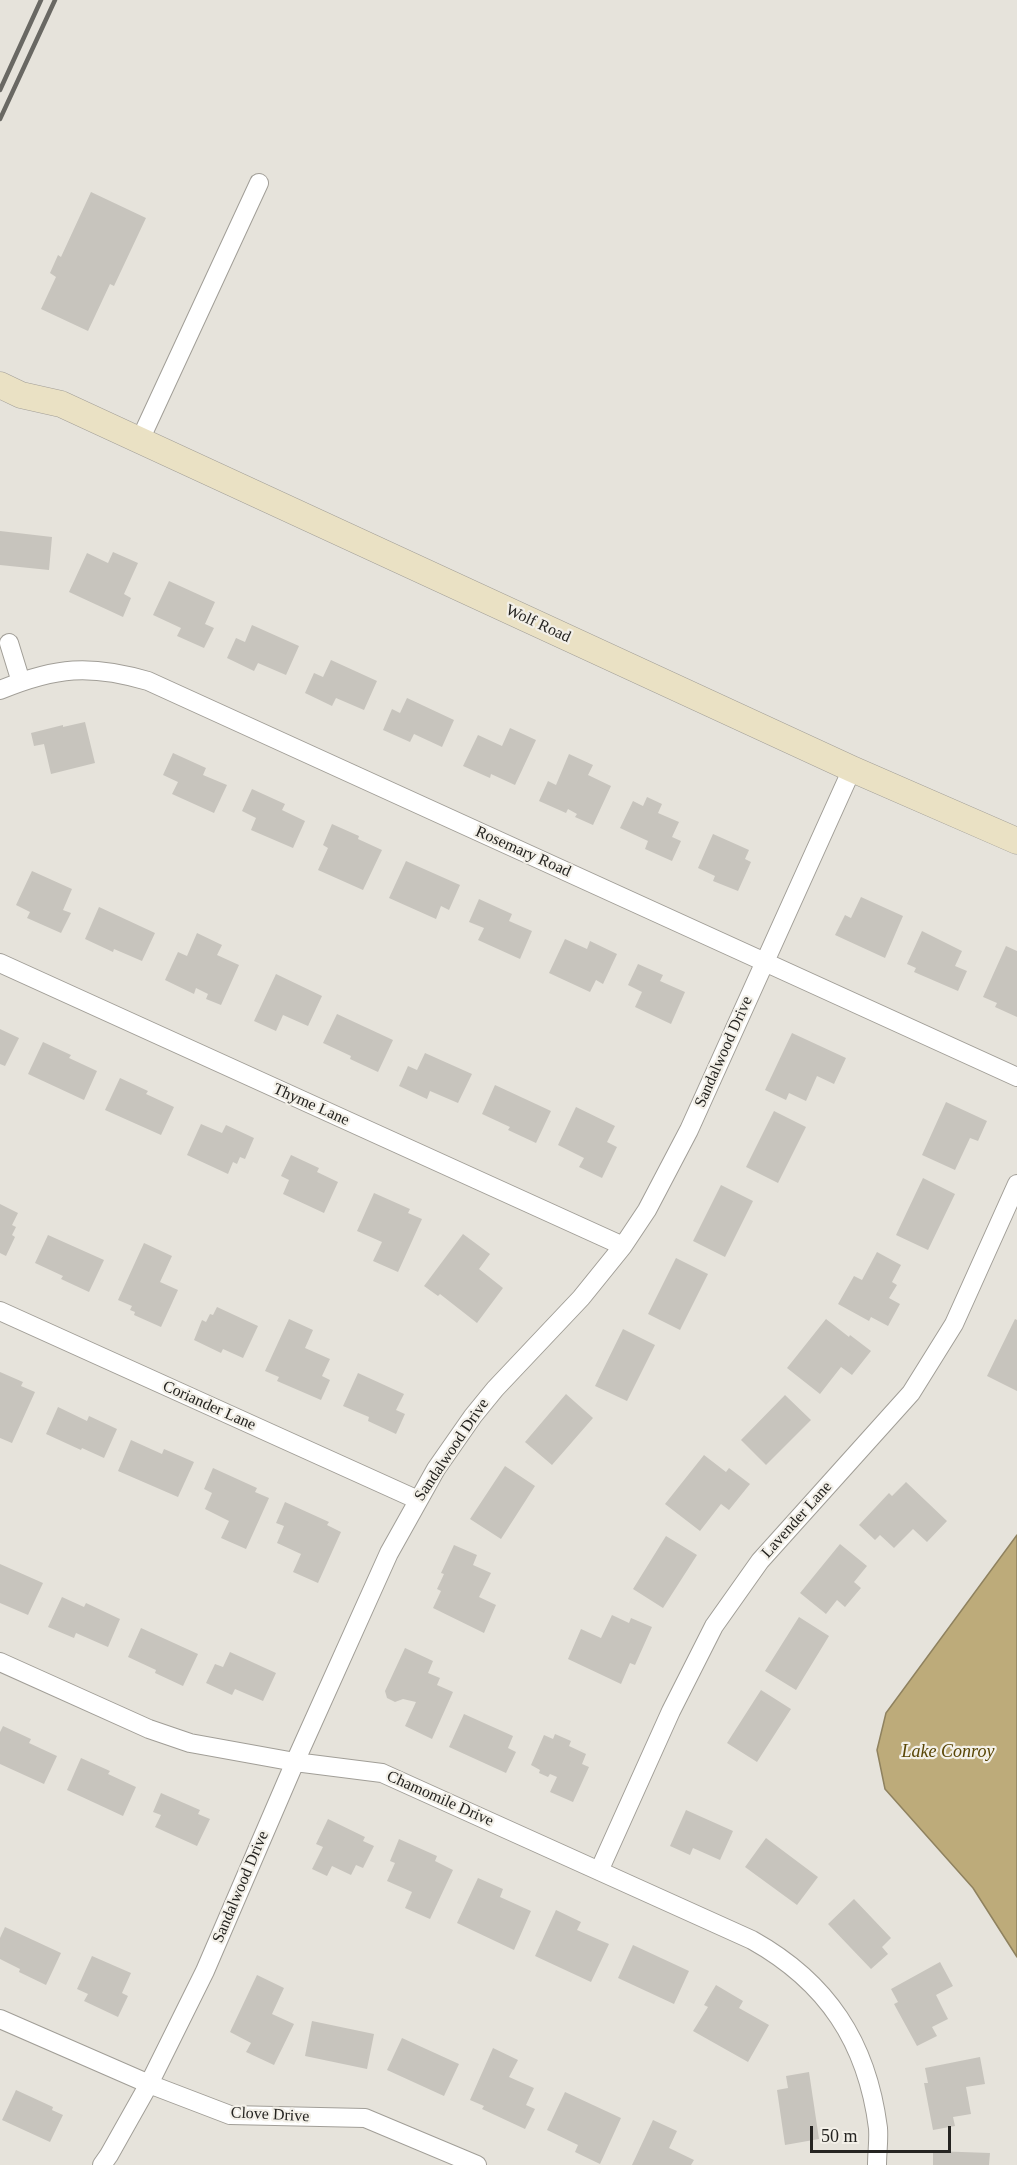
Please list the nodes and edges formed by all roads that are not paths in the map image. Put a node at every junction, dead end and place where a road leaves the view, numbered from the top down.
1 (259, 183) dead end
2 (0, 366) edge
3 (0, 385) edge
4 (61, 404) junction
5 (140, 440) junction
6 (9, 643) dead end
7 (21, 682) junction
8 (0, 690) edge
9 (852, 769) junction
10 (1017, 842) edge
11 (765, 962) junction
12 (0, 963) edge
13 (1017, 1077) edge
14 (1017, 1184) edge
15 (623, 1246) junction
16 (0, 1311) edge
17 (418, 1500) junction
18 (0, 1662) edge
19 (295, 1762) junction
20 (599, 1871) junction
21 (0, 2019) edge
22 (149, 2084) junction
23 (102, 2165) edge
24 (477, 2165) edge
25 (877, 2165) edge

1 - 5 street
2 - 4 main road, Wolf Road
3 - 4 main road, Wolf Road
4 - 5 main road, Wolf Road
5 - 9 main road, Wolf Road
6 - 7 street
7 - 8 street, Rosemary Road
7 - 11 street, Rosemary Road
9 - 10 main road, Wolf Road
9 - 11 street, Sandalwood Drive
11 - 13 street, Rosemary Road
11 - 15 street, Sandalwood Drive
12 - 15 street, Thyme Lane
14 - 20 street, Lavender Lane
15 - 17 street, Sandalwood Drive
16 - 17 street, Coriander Lane
17 - 19 street, Sandalwood Drive
18 - 19 street, Chamomile Drive
19 - 20 street, Chamomile Drive
19 - 22 street, Sandalwood Drive
20 - 25 street, Chamomile Drive
21 - 22 street, Clove Drive
22 - 23 street, Sandalwood Drive
22 - 24 street, Clove Drive

